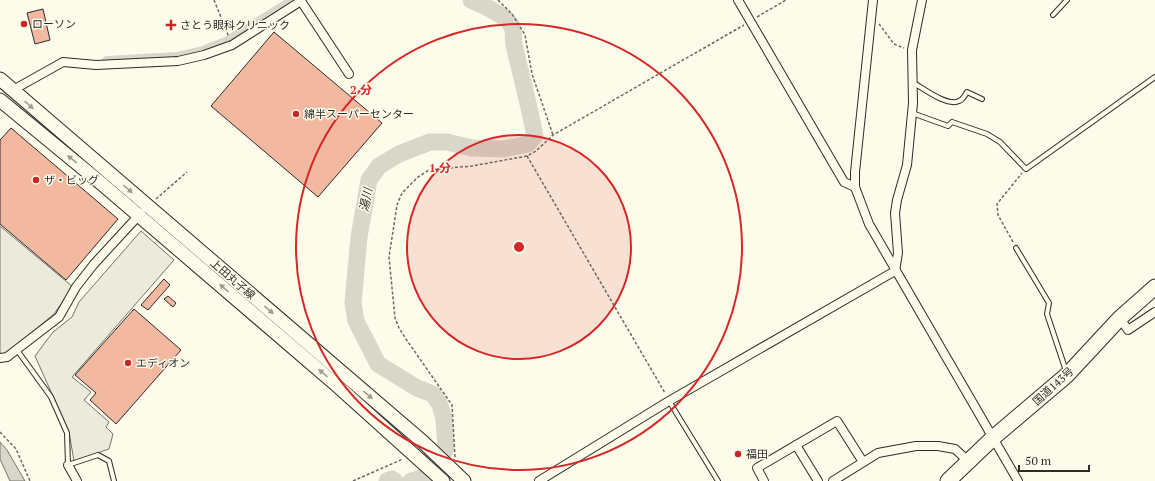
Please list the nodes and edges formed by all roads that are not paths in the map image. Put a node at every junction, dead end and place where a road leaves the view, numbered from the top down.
1 (738, 0) edge
2 (873, 0) edge
3 (922, 0) edge
4 (1067, 0) edge
5 (1053, 15) dead end
6 (349, 74) dead end
7 (1155, 77) edge
8 (0, 79) edge
9 (912, 82) junction
10 (13, 90) junction
11 (982, 99) dead end
12 (0, 100) edge
13 (912, 113) junction
14 (855, 187) junction
15 (148, 205) junction
16 (139, 215) junction
17 (1016, 248) road end
18 (895, 271) junction
19 (1155, 287) edge
20 (1155, 312) edge
21 (1120, 318) junction
22 (17, 350) junction
23 (0, 358) edge
24 (1067, 375) junction
25 (669, 401) junction
26 (994, 437) junction
27 (796, 445) junction
28 (968, 461) junction
29 (863, 462) junction
30 (68, 465) junction
31 (441, 479) edge
32 (76, 481) edge
33 (114, 481) edge
34 (464, 481) edge
35 (539, 481) edge
36 (718, 481) edge
37 (764, 481) edge
38 (818, 481) edge
39 (833, 481) edge
40 (948, 481) edge
41 (1018, 481) edge

1 - 14 street
2 - 14 street
3 - 9 street
4 - 5 lane
6 - 10 street
7 - 13 lane
8 - 10 main road, 上田丸子線
9 - 11 lane
9 - 13 street
10 -> 15 main road, 上田丸子線
16 -> 12 main road, 上田丸子線
13 - 18 street
14 - 18 street
15 - 16 street
15 -> 34 main road, 上田丸子線
16 - 22 street
31 -> 16 main road, 上田丸子線
17 - 24 lane
18 - 25 street
18 - 26 street
19 - 21 highway, 国道143号
20 - 21 street
21 - 24 highway, 国道143号
22 - 23 street
22 - 30 lane
24 - 26 highway, 国道143号
25 - 35 street
25 - 36 lane
26 - 28 highway, 国道143号
26 - 41 street
27 - 29 street
27 - 37 street
27 - 38 street
28 - 29 street
28 - 40 highway, 国道143号
29 - 39 street
30 - 32 street
30 - 33 lane

